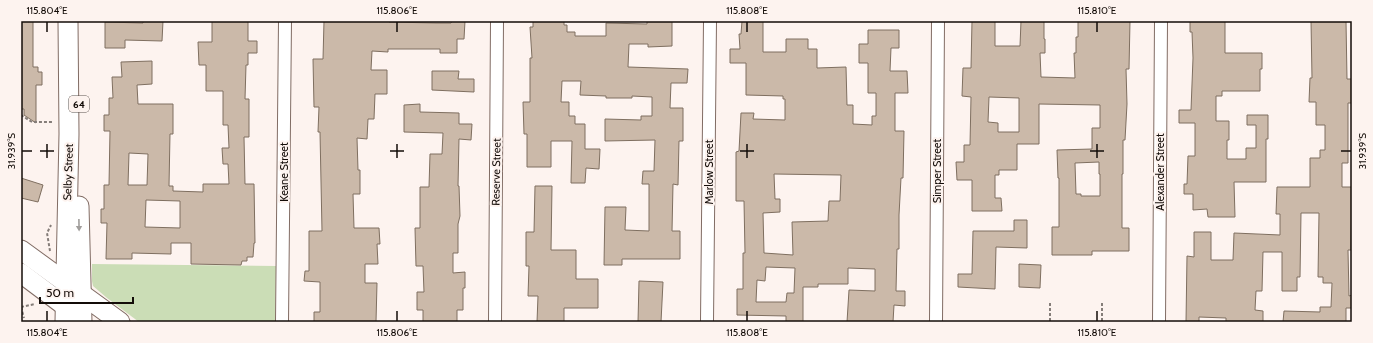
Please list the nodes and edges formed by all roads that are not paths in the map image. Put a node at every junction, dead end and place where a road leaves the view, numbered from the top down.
1 (68, 21) edge
2 (79, 21) edge
3 (285, 21) edge
4 (497, 21) edge
5 (710, 21) edge
6 (938, 21) edge
7 (1161, 21) edge
8 (21, 250) edge
9 (21, 273) edge
10 (65, 283) junction
11 (81, 293) junction
12 (76, 318) edge
13 (120, 322) edge
14 (282, 322) edge
15 (495, 322) edge
16 (707, 322) edge
17 (936, 322) edge
18 (1159, 322) edge

1 - 10 main road, Selby Street / 64
2 -> 11 main road, Selby Street / 64
3 - 14 street, Keane Street
4 - 15 street, Reserve Street
5 - 16 street, Marlow Street
6 - 17 street, Simper Street
7 - 18 street, Alexander Street
8 - 10 main road
9 - 12 main road
10 - 11 main road
10 - 12 main road, Selby Street / 64
11 - 12 main road, Selby Street / 64
11 - 13 main road

